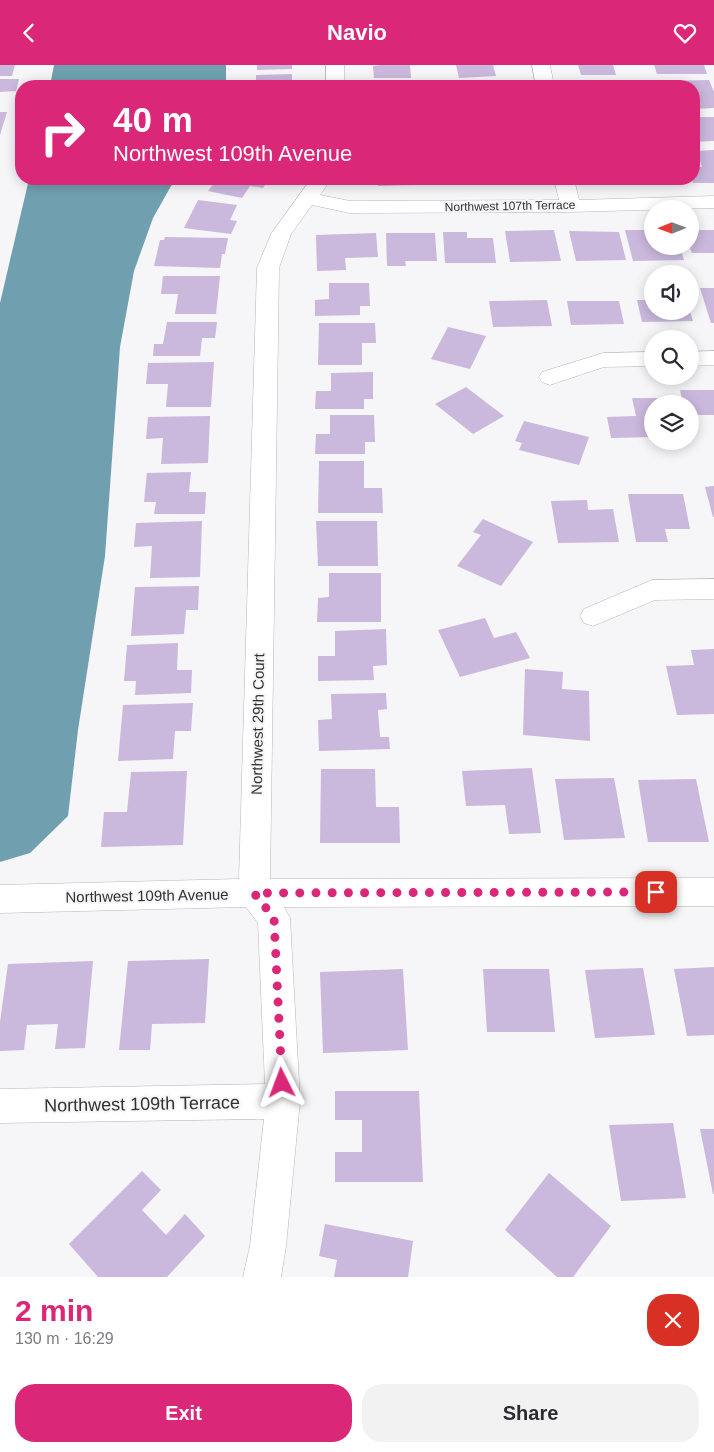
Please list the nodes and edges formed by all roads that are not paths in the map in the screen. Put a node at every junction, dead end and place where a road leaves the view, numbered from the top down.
1 (334, 65) edge
2 (541, 65) edge
3 (335, 80) edge
4 (545, 80) edge
5 (565, 185) edge
6 (314, 188) edge
7 (714, 202) edge
8 (570, 206) junction
9 (714, 358) edge
10 (644, 359) edge
11 (699, 359) edge
12 (550, 377) dead end
13 (714, 589) edge
14 (594, 616) dead end
15 (714, 892) edge
16 (254, 893) junction
17 (0, 899) edge
18 (283, 1101) junction
19 (0, 1106) edge
20 (262, 1277) edge

1 - 3 street
2 - 4 street
5 - 8 street
6 - 8 street, Northwest 107th Terrace
6 - 16 street, Northwest 29th Court
7 - 8 street, Northwest 107th Terrace
9 - 11 street
10 - 12 street
13 - 14 street
15 - 16 street, Northwest 109th Avenue
16 - 17 street, Northwest 109th Avenue
16 - 18 street
18 - 19 street, Northwest 109th Terrace
18 - 20 street

